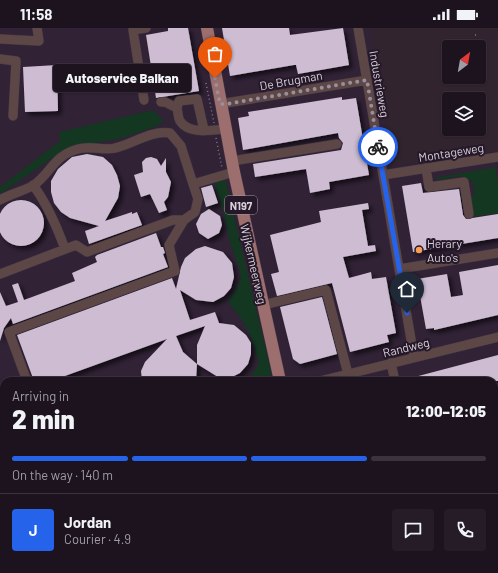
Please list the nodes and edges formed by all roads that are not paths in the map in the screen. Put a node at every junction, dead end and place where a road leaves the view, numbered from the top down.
1 (37, 28) edge
2 (146, 28) edge
3 (207, 28) edge
4 (358, 28) edge
5 (0, 39) edge
6 (0, 59) edge
7 (367, 80) junction
8 (144, 100) dead end
9 (161, 102) dead end
10 (220, 104) junction
11 (177, 108) junction
12 (13, 116) dead end
13 (225, 129) junction
14 (204, 130) junction
15 (337, 144) dead end
16 (498, 157) edge
17 (233, 167) junction
18 (426, 168) junction
19 (383, 175) junction
20 (193, 184) junction
21 (33, 185) junction
22 (0, 200) edge
23 (469, 214) dead end
24 (184, 220) junction
25 (65, 249) junction
26 (498, 253) edge
27 (399, 269) junction
28 (0, 274) edge
29 (264, 305) junction
30 (498, 337) edge
31 (414, 357) junction
32 (391, 363) junction
33 (351, 376) edge
34 (26, 377) edge
35 (279, 377) edge
36 (395, 377) edge

1 - 5 street
2 - 8 street
3 - 10 main road, Wijkermeerweg / N197
4 - 7 street, Industrieweg
6 - 12 street
7 - 10 street, De Brugman
7 - 19 street, Industrieweg
9 - 11 street
10 - 13 main road, Wijkermeerweg / N197
11 - 14 street
11 - 14 street
13 - 14 street
13 - 17 main road, Wijkermeerweg / N197
15 - 17 street
16 - 18 street, Montageweg
17 - 20 street
17 - 29 main road, Wijkermeerweg / N197
18 - 19 street, Montageweg
18 - 23 street
19 - 27 street, Industrieweg
20 - 21 street
20 - 24 street
21 - 22 street
21 - 25 street
24 - 25 street
24 - 34 street
25 - 28 street
26 - 27 street
27 - 31 street, Industrieweg
29 - 33 street
29 - 35 main road, Wijkermeerweg / N197
30 - 31 street, Randweg
31 - 32 street, Randweg
32 - 33 street, Randweg
32 - 36 street

